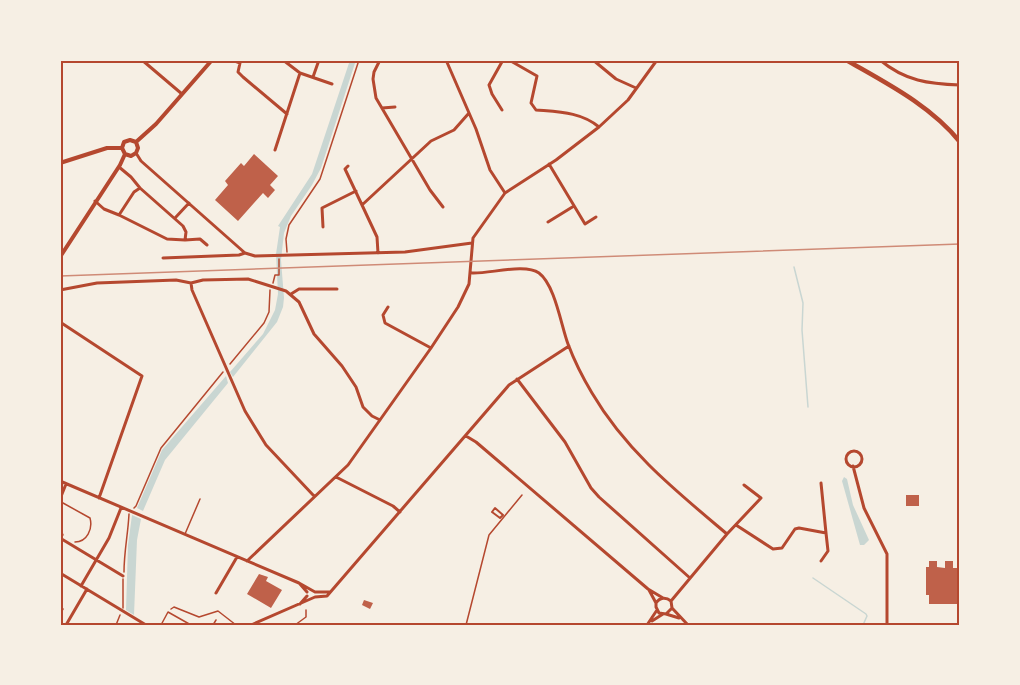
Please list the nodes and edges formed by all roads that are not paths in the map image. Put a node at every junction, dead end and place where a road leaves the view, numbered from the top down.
1 (142, 60) edge
2 (212, 60) edge
3 (231, 60) edge
4 (283, 60) edge
5 (319, 60) edge
6 (380, 60) edge
7 (446, 60) edge
8 (503, 60) edge
9 (509, 60) edge
10 (593, 60) edge
11 (657, 60) edge
12 (846, 60) edge
13 (880, 60) edge
14 (241, 61) edge
15 (300, 73) junction
16 (314, 77) junction
17 (332, 84) dead end
18 (960, 86) edge
19 (636, 88) junction
20 (182, 95) junction
21 (395, 107) dead end
22 (381, 108) junction
23 (502, 110) dead end
24 (469, 113) junction
25 (287, 114) junction
26 (599, 127) junction
27 (136, 142) junction
28 (960, 142) edge
29 (122, 148) junction
30 (275, 150) dead end
31 (136, 153) junction
32 (125, 154) junction
33 (413, 160) junction
34 (60, 163) edge
35 (549, 165) junction
36 (348, 166) dead end
37 (119, 167) junction
38 (140, 188) junction
39 (356, 191) junction
40 (505, 193) junction
41 (95, 201) junction
42 (189, 204) junction
43 (362, 205) junction
44 (574, 206) junction
45 (443, 207) dead end
46 (118, 215) junction
47 (596, 217) dead end
48 (175, 218) junction
49 (548, 222) dead end
50 (323, 227) dead end
51 (185, 240) junction
52 (472, 243) junction
53 (207, 245) dead end
54 (245, 253) junction
55 (378, 253) junction
56 (60, 257) edge
57 (163, 258) dead end
58 (471, 273) junction
59 (191, 283) junction
60 (337, 289) dead end
61 (60, 290) edge
62 (291, 294) junction
63 (388, 307) dead end
64 (60, 322) edge
65 (569, 346) junction
66 (431, 348) junction
67 (517, 379) junction
68 (380, 420) junction
69 (466, 436) junction
70 (854, 466) junction
71 (336, 477) junction
72 (60, 481) edge
73 (821, 483) dead end
74 (66, 484) junction
75 (744, 485) dead end
76 (522, 495) dead end
77 (315, 496) junction
78 (99, 498) junction
79 (200, 499) dead end
80 (60, 500) edge
81 (122, 507) junction
82 (400, 512) junction
83 (736, 525) junction
84 (826, 533) junction
85 (185, 534) junction
86 (727, 534) junction
87 (60, 538) edge
88 (237, 557) junction
89 (96, 560) junction
90 (247, 561) junction
91 (820, 561) dead end
92 (60, 573) edge
93 (123, 576) road end
94 (690, 578) junction
95 (81, 586) junction
96 (87, 589) junction
97 (648, 589) junction
98 (330, 592) junction
99 (216, 593) dead end
100 (310, 595) junction
101 (663, 598) junction
102 (671, 601) junction
103 (657, 603) junction
104 (672, 608) junction
105 (63, 609) dead end
106 (657, 610) junction
107 (60, 614) edge
108 (665, 614) junction
109 (681, 619) junction
110 (216, 620) road end
111 (649, 623) edge
112 (66, 625) edge
113 (146, 625) edge
114 (161, 625) edge
115 (190, 625) edge
116 (213, 625) edge
117 (251, 625) edge
118 (466, 625) edge
119 (688, 625) edge
120 (887, 625) edge

1 - 20 street
2 - 20 main road
3 - 14 street
4 - 15 street
5 - 16 street
6 - 22 street
7 - 24 street
8 - 23 street
9 - 26 street
10 - 19 street
11 - 19 street
12 - 28 main road
13 - 18 street
14 - 25 street
15 - 16 street
15 - 25 street
16 - 17 street
19 - 26 street
20 - 27 main road
21 - 22 street
22 - 33 street
24 - 33 street
24 - 40 street
25 - 30 street
26 - 35 street
27 - 29 main road
27 - 31 main road
29 - 32 main road
29 - 34 main road
31 - 32 main road
31 - 42 street
32 - 37 main road
33 - 43 street
33 - 45 street
35 - 40 street
35 - 44 street
36 - 39 street
37 - 38 street
37 - 41 main road
38 - 46 street
38 - 48 street
39 - 43 street
39 - 50 street
40 - 52 street
41 - 46 street
41 - 56 main road
42 - 48 street
42 - 54 street
43 - 55 street
44 - 47 street
44 - 49 street
46 - 51 street
48 - 51 street
51 - 53 street
52 - 55 street
52 - 58 street
54 - 55 street
54 - 57 street
58 - 65 street
58 - 66 street
59 - 61 street
59 - 62 street
59 - 77 street
60 - 62 street
62 - 68 street
63 - 66 street
64 - 78 street
65 - 67 street
65 - 86 street
66 - 68 street
67 - 69 street
67 - 94 street
68 - 71 street
69 - 82 street
69 - 97 street
70 - 70 street
70 - 120 street
71 - 77 street
71 - 82 street
72 - 74 street
73 - 84 street
74 - 78 street
74 - 80 street
75 - 83 street
76 - 118 lane
77 - 90 street
78 - 81 street
79 - 85 lane
81 - 85 street
81 - 89 street
82 - 98 street
83 - 84 street
83 - 86 street
84 - 91 street
85 - 88 street
86 - 94 street
87 - 89 street
88 - 90 street
88 - 99 street
89 - 93 street
89 - 95 street
90 - 100 street
92 - 95 street
94 - 102 street
95 - 96 street
96 - 112 street
96 - 113 street
97 - 101 street
97 - 103 street
98 - 100 street
98 - 100 street
100 - 117 street
101 - 102 street
101 - 103 street
102 - 104 street
103 - 106 street
104 - 108 street
104 - 109 street
105 - 107 lane
106 - 108 street
106 - 111 street
108 - 109 street
108 - 111 street
109 - 119 street
110 - 116 lane
114 - 115 lane

